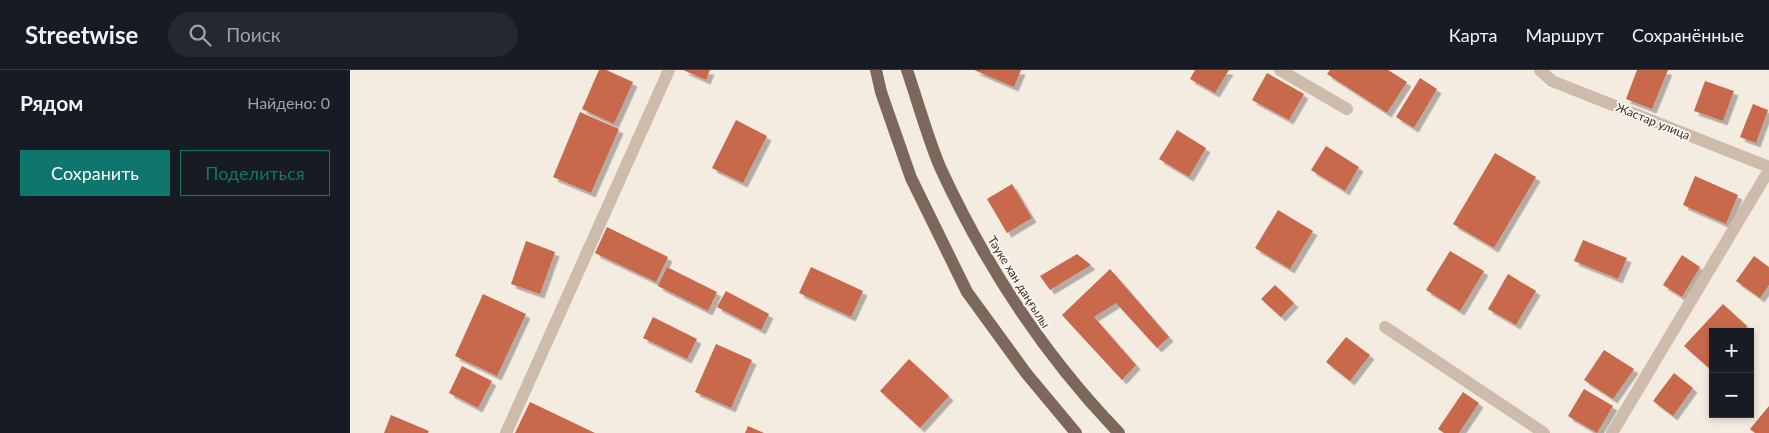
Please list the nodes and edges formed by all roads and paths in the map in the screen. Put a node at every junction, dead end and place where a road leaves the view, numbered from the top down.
1 (669, 70) edge
2 (876, 70) edge
3 (907, 70) edge
4 (1280, 70) edge
5 (1540, 70) edge
6 (1347, 109) dead end
7 (1769, 169) edge
8 (1385, 326) dead end
9 (506, 433) edge
10 (1076, 433) edge
11 (1119, 433) edge
12 (1544, 433) edge
13 (1612, 433) edge

1 - 9 street
2 - 10 main road
3 - 11 main road, Тәуке хан даңғылы
4 - 6 street
5 - 7 street, Жастар улица
7 - 13 street
8 - 12 street

